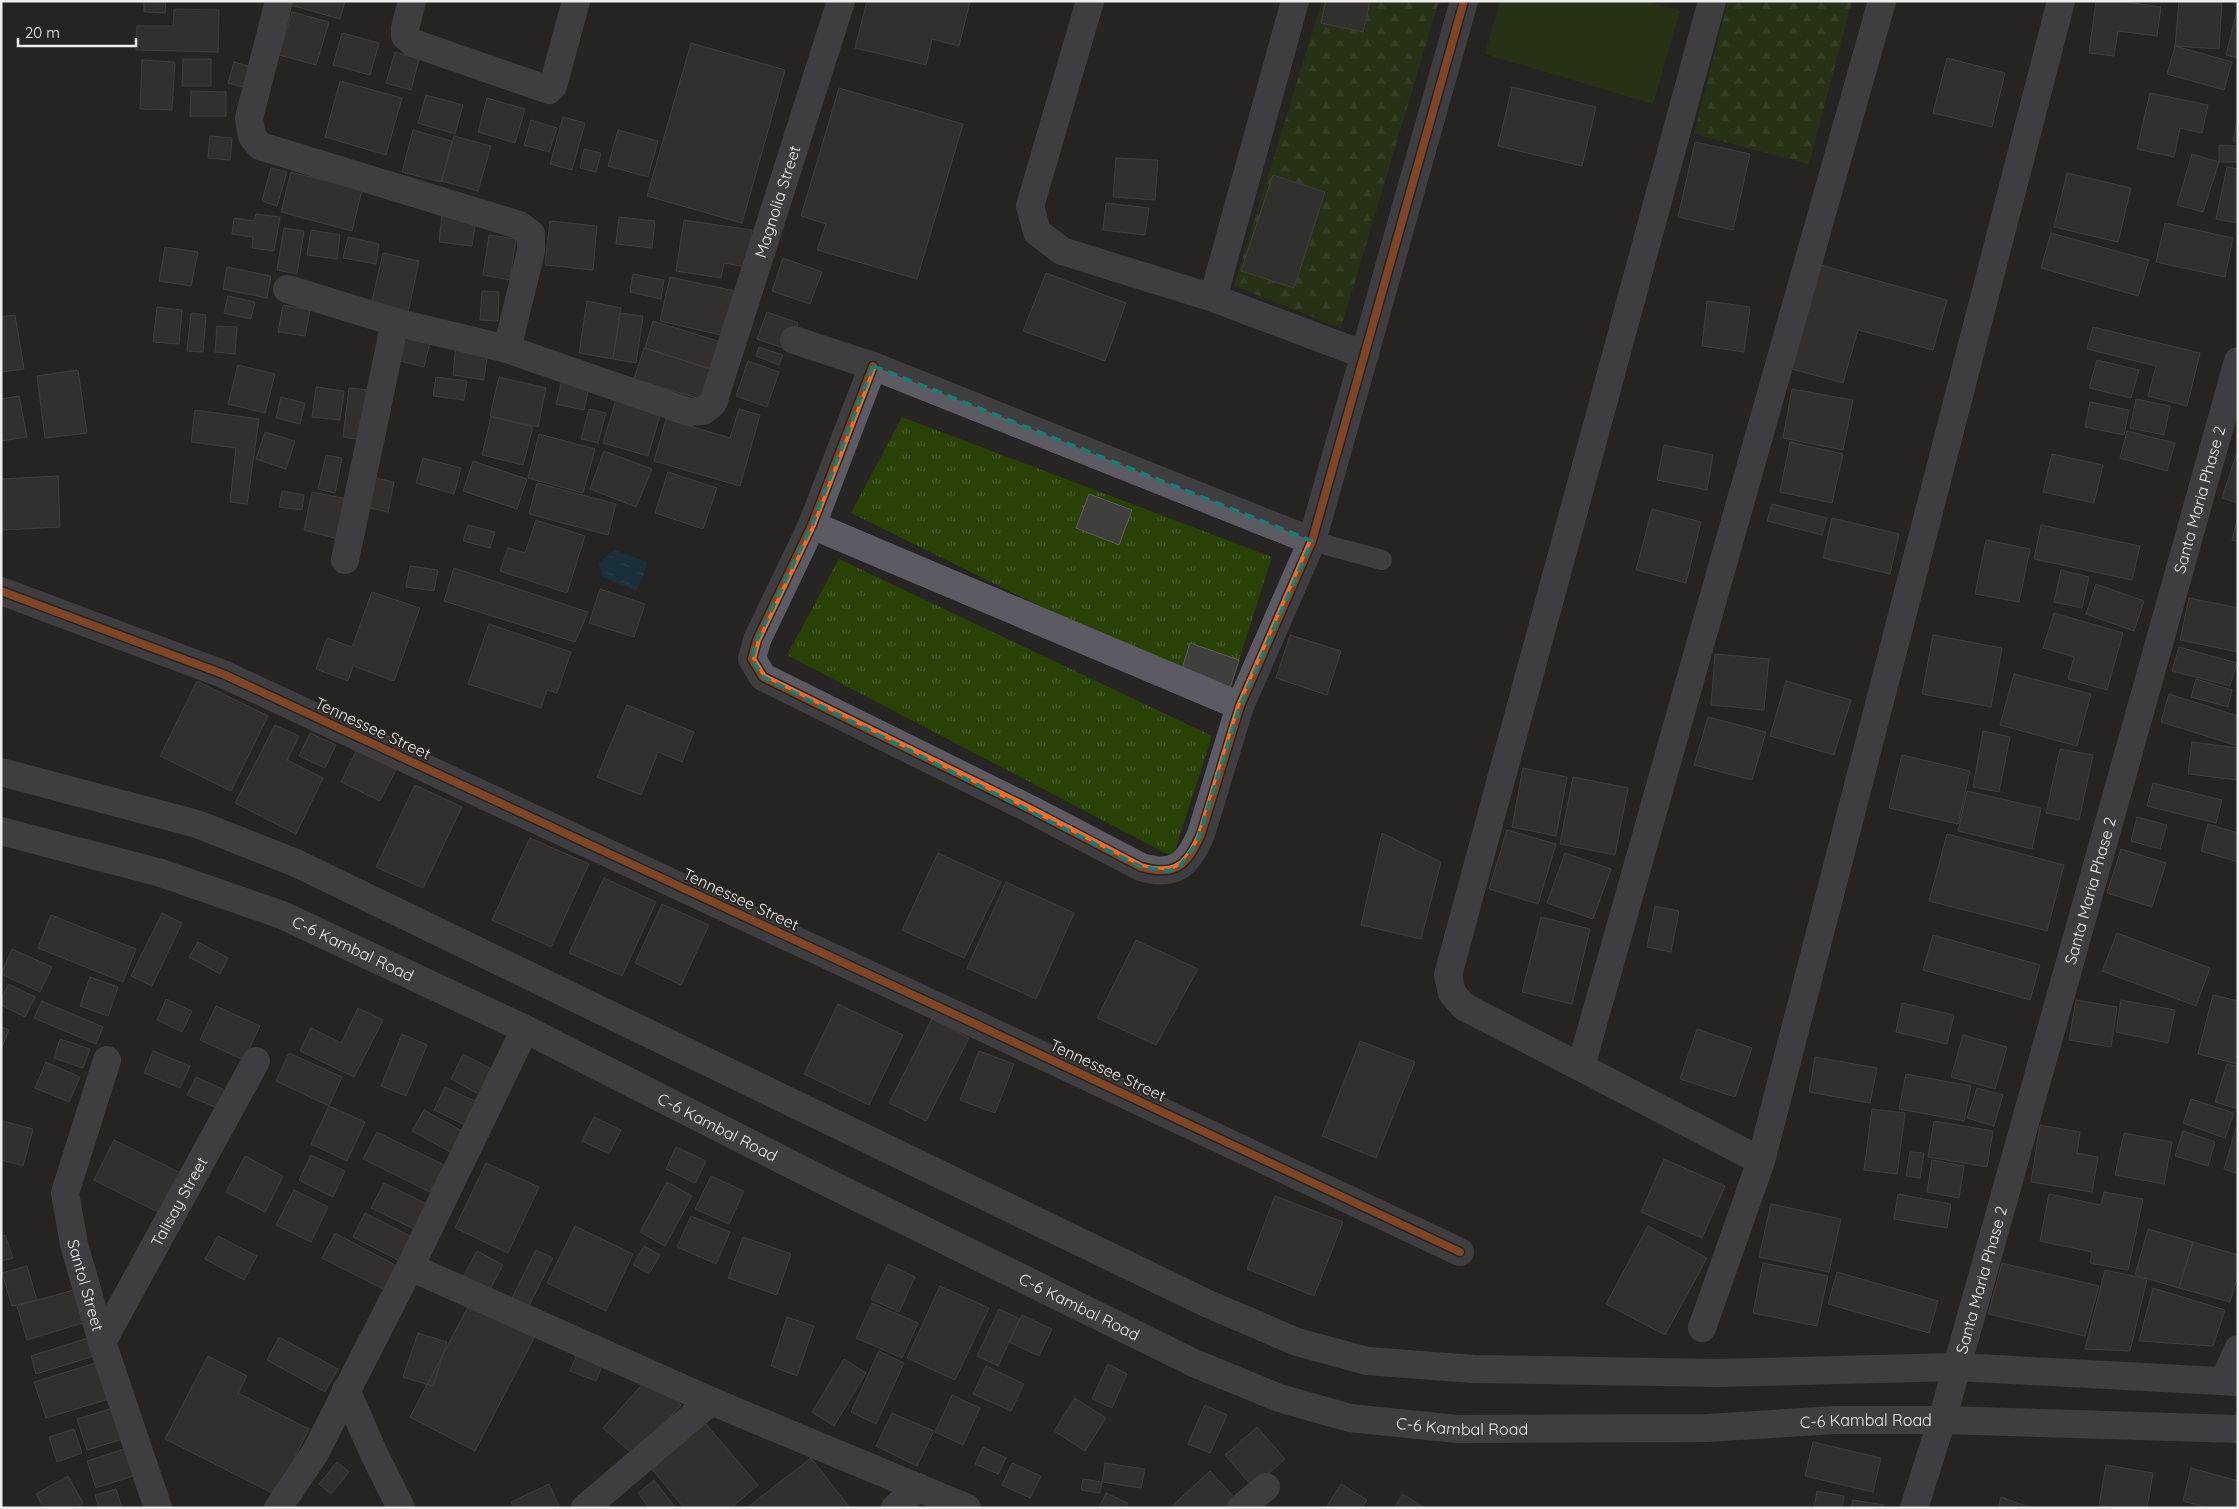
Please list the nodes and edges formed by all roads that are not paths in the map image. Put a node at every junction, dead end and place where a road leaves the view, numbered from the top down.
1 (279, 1) edge
2 (412, 1) edge
3 (576, 1) edge
4 (841, 1) edge
5 (1090, 1) edge
6 (1295, 1) edge
7 (1464, 1) edge
8 (1712, 1) edge
9 (1882, 1) edge
10 (2061, 1) edge
11 (287, 289) dead end
12 (1213, 298) junction
13 (395, 322) junction
14 (794, 340) dead end
15 (507, 349) junction
16 (1365, 355) junction
17 (2238, 361) edge
18 (873, 366) junction
19 (812, 525) junction
20 (1312, 541) junction
21 (345, 560) dead end
22 (1382, 560) dead end
23 (1, 591) edge
24 (1240, 706) junction
25 (1, 772) edge
26 (1, 831) edge
27 (525, 1029) junction
28 (107, 1060) dead end
29 (256, 1061) dead end
30 (1581, 1066) junction
31 (1761, 1161) junction
32 (1460, 1252) dead end
33 (410, 1267) junction
34 (1702, 1328) dead end
35 (102, 1342) junction
36 (2238, 1349) edge
37 (1957, 1367) junction
38 (2231, 1382) edge
39 (346, 1390) junction
40 (711, 1401) junction
41 (1942, 1420) junction
42 (2238, 1429) edge
43 (1266, 1486) dead end
44 (918, 1487) junction
45 (158, 1508) edge
46 (278, 1508) edge
47 (401, 1508) edge
48 (585, 1508) edge
49 (895, 1508) edge
50 (967, 1508) edge
51 (1241, 1508) edge
52 (1914, 1508) edge

1 - 15 street
2 - 3 street
4 - 15 street, Magnolia Street
5 - 12 street
6 - 12 street
7 - 16 street
8 - 30 street
9 - 30 street
10 - 31 street
11 - 13 street
12 - 16 street
13 - 15 street
13 - 21 street
14 - 18 street
16 - 20 street
17 - 37 street, Santa Maria Phase 2
18 - 19 street
18 - 20 street
19 - 24 street
19 - 24 street
20 - 22 lane
20 - 24 street
23 - 32 street, Tennessee Street
25 - 37 main road
26 - 27 main road, C-6 Kambal Road
27 - 33 street
27 - 41 main road, C-6 Kambal Road
28 - 35 street, Santol Street
29 - 35 street, Talisay Street
30 - 31 street
31 - 34 street
33 - 39 street
33 - 40 street
35 - 45 street, Santol Street
36 - 38 street
37 - 38 main road
37 - 41 street, Santa Maria Phase 2
39 - 46 street
39 - 47 street
40 - 44 street
40 - 48 street
41 - 42 main road, C-6 Kambal Road
41 - 52 street, Santa Maria Phase 2
43 - 51 street
44 - 49 street
44 - 50 street

